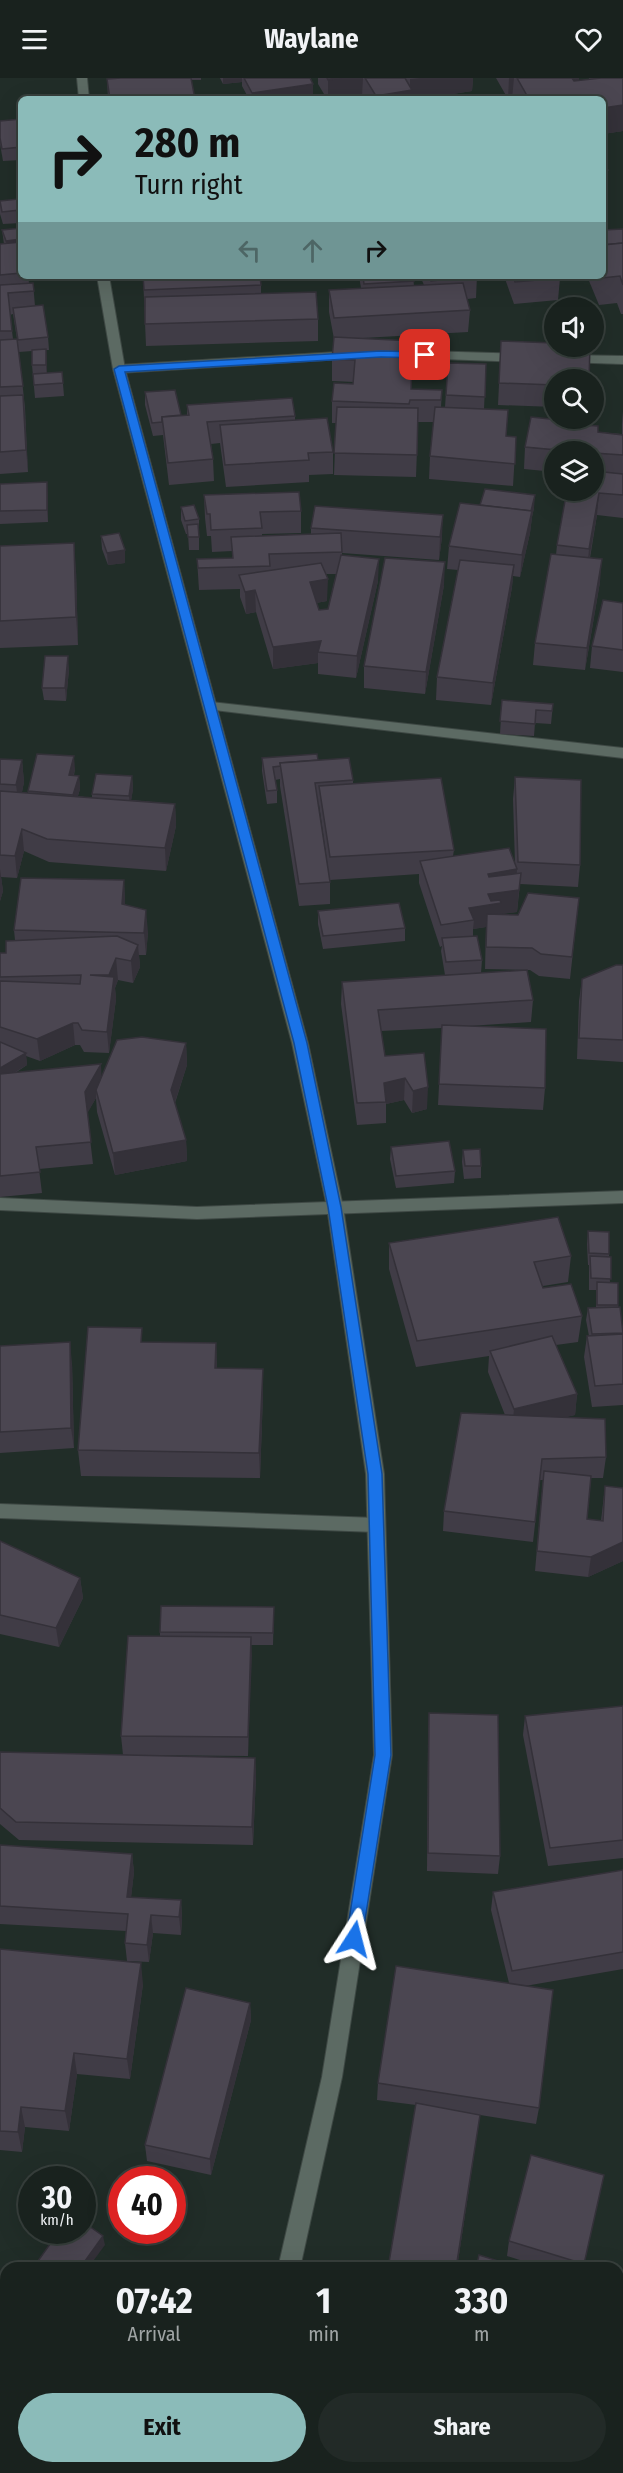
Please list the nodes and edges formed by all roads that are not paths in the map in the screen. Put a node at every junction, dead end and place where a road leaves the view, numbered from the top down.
1 (82, 78) edge
2 (84, 96) edge
3 (104, 279) edge
4 (531, 358) edge
5 (554, 358) edge
6 (623, 360) edge
7 (119, 369) junction
8 (211, 706) junction
9 (623, 753) edge
10 (623, 1197) edge
11 (0, 1204) edge
12 (335, 1207) junction
13 (0, 1511) edge
14 (376, 1525) junction
15 (290, 2262) edge

1 - 2 street
3 - 7 street
4 - 7 street
5 - 6 street
7 - 8 street
8 - 9 street
8 - 12 street
10 - 12 street
11 - 12 street
12 - 14 street
13 - 14 street
14 - 15 street

